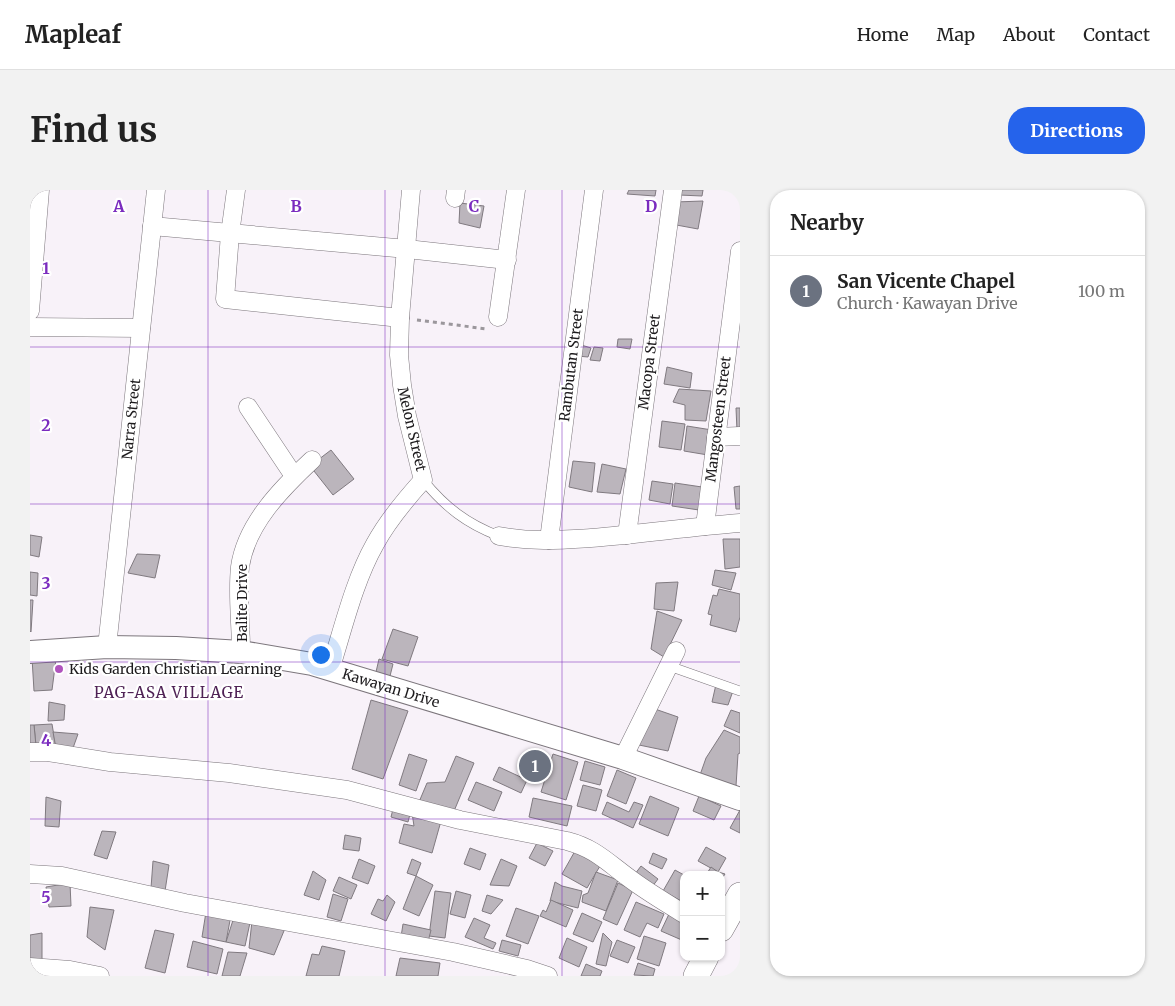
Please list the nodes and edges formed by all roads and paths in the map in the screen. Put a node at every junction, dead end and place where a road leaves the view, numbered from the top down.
1 (40, 190) edge
2 (156, 190) edge
3 (236, 190) edge
4 (410, 190) edge
5 (516, 190) edge
6 (594, 190) edge
7 (673, 190) edge
8 (152, 226) junction
9 (230, 234) junction
10 (407, 249) junction
11 (740, 252) edge
12 (507, 260) junction
13 (737, 285) edge
14 (30, 311) edge
15 (400, 318) junction
16 (493, 323) joint
17 (30, 327) edge
18 (141, 328) junction
19 (732, 363) edge
20 (248, 407) dead end
21 (740, 436) edge
22 (716, 437) junction
23 (312, 460) dead end
24 (294, 476) junction
25 (423, 480) junction
26 (740, 523) edge
27 (704, 526) junction
28 (627, 535) junction
29 (499, 536) joint
30 (549, 540) junction
31 (107, 647) junction
32 (30, 652) edge
33 (242, 652) junction
34 (672, 659) joint
35 (330, 670) junction
36 (740, 690) edge
37 (30, 752) edge
38 (623, 758) junction
39 (740, 799) edge
40 (30, 874) edge
41 (740, 895) edge
42 (680, 911) edge
43 (725, 922) edge
44 (704, 961) edge
45 (30, 967) edge
46 (100, 976) edge
47 (548, 976) edge
48 (696, 976) edge

1 - 14 street
2 - 8 street, Narra Street
3 - 9 street
4 - 10 street, Melon Street
5 - 12 street
6 - 30 street, Rambutan Street
7 - 28 street, Macopa Street
8 - 9 street
8 - 18 street, Narra Street
9 - 10 street
9 - 15 street
10 - 12 street
10 - 15 street, Melon Street
11 - 13 street, Mangosteen Street
12 - 16 street
13 - 19 street, Mangosteen Street
15 - 16 path
15 - 25 street, Melon Street
17 - 18 street
18 - 31 street, Narra Street
19 - 22 street, Mangosteen Street
20 - 24 street
21 - 22 street
22 - 27 street, Mangosteen Street
23 - 24 street, Balite Drive
24 - 33 street, Balite Drive
25 - 29 lane, Melon Street
25 - 35 street
26 - 27 street, Melon Street
27 - 28 street, Melon Street
28 - 30 street, Melon Street
29 - 30 street, Melon Street
31 - 32 street, Kawayan Drive
31 - 33 street, Kawayan Drive
33 - 35 street, Kawayan Drive
34 - 36 lane
34 - 38 street
35 - 38 street, Kawayan Drive
37 - 42 street
38 - 39 street, Kawayan Drive
40 - 47 street
41 - 43 main road
44 - 48 main road
45 - 46 street

